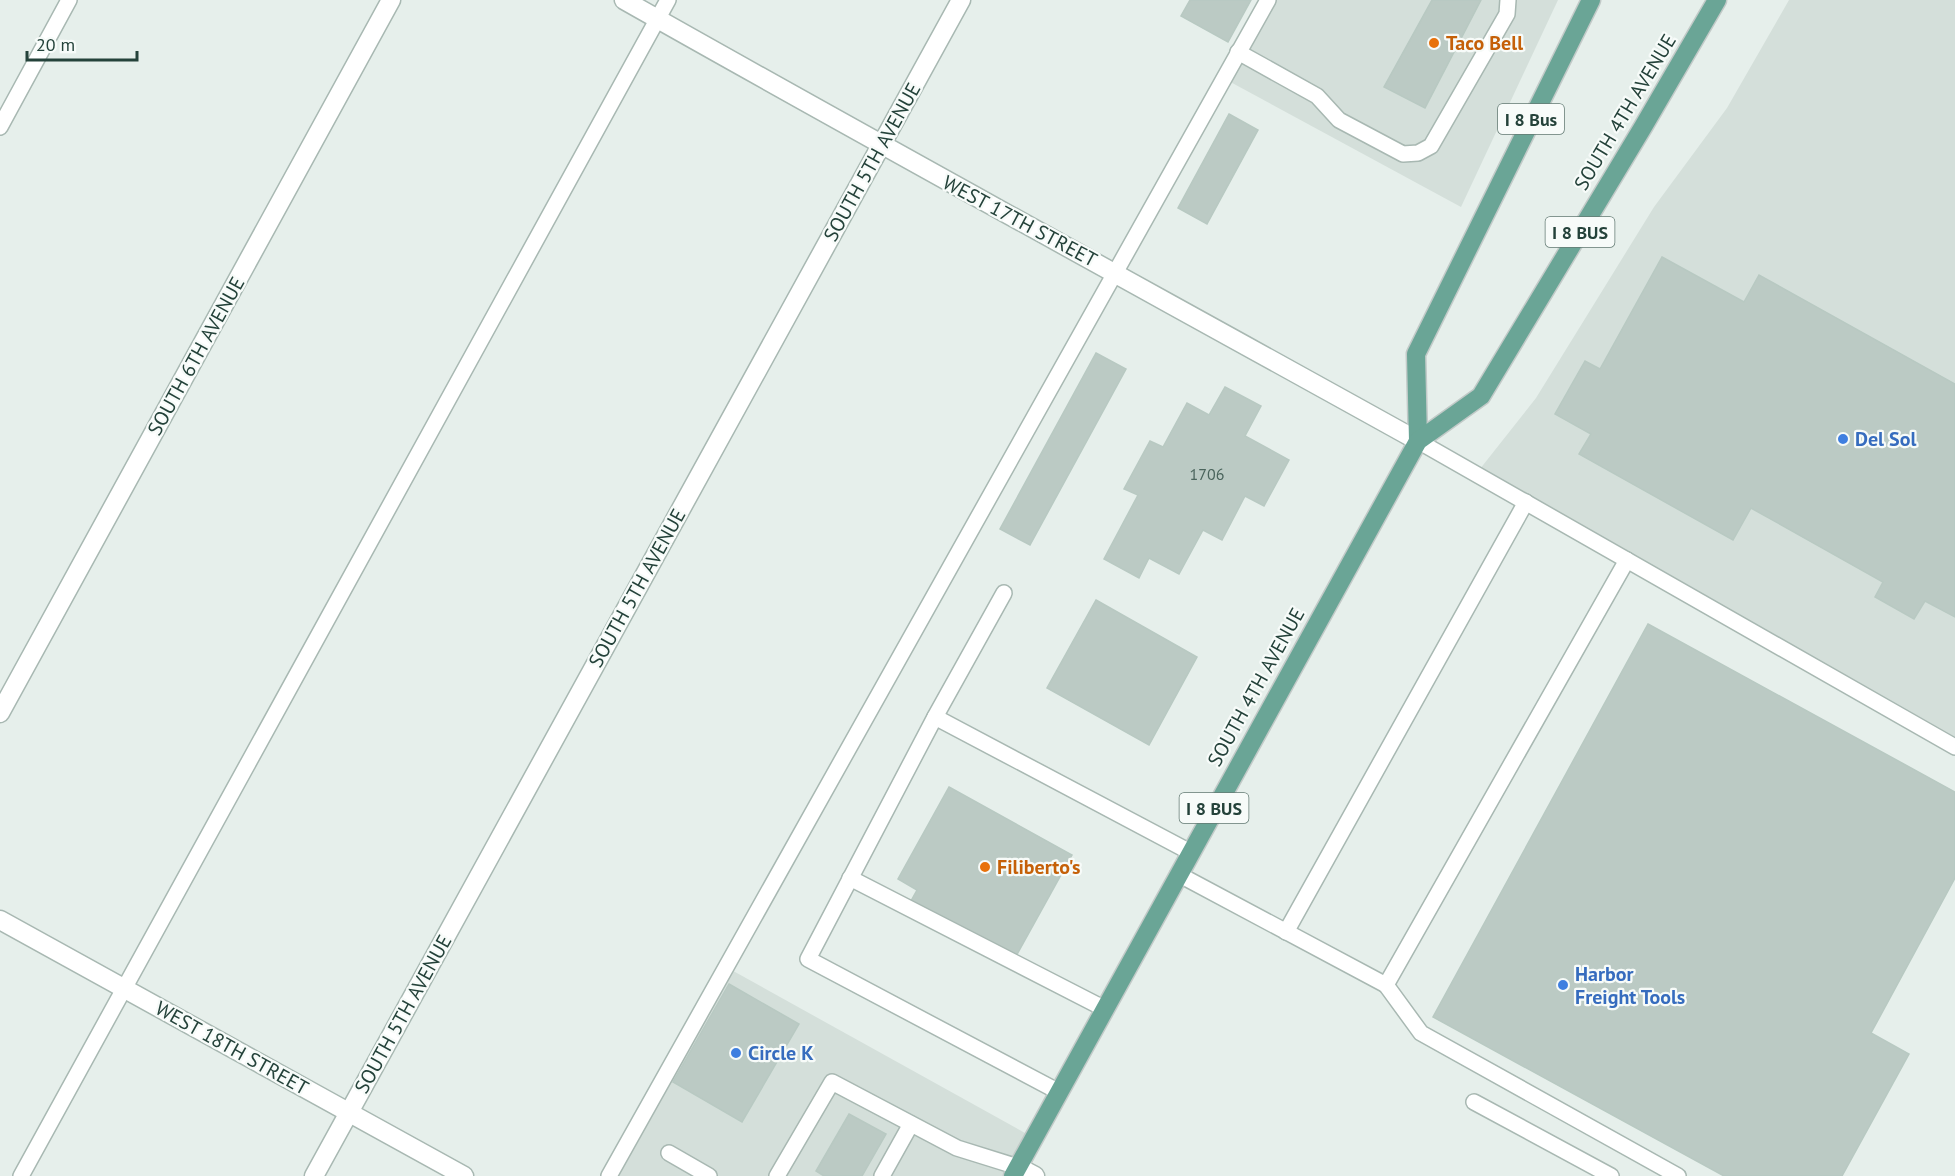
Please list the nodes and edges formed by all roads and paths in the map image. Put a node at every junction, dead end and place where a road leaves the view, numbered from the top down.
1 (69, 0) edge
2 (391, 0) edge
3 (624, 0) edge
4 (669, 0) edge
5 (961, 0) edge
6 (1268, 0) edge
7 (1508, 0) edge
8 (1591, 0) edge
9 (1717, 0) edge
10 (658, 19) junction
11 (1238, 52) junction
12 (0, 127) edge
13 (881, 145) junction
14 (1114, 272) junction
15 (1418, 441) junction
16 (1526, 502) junction
17 (1627, 560) junction
18 (1004, 593) dead end
19 (0, 713) edge
20 (935, 717) junction
21 (1955, 747) edge
22 (1190, 852) junction
23 (1178, 874) junction
24 (850, 878) junction
25 (0, 920) edge
26 (1286, 932) junction
27 (1386, 985) junction
28 (124, 988) junction
29 (1105, 1009) junction
30 (1059, 1092) junction
31 (1474, 1102) dead end
32 (349, 1113) junction
33 (911, 1124) junction
34 (669, 1153) dead end
35 (1016, 1171) edge
36 (21, 1176) edge
37 (314, 1176) edge
38 (464, 1176) edge
39 (609, 1176) edge
40 (709, 1176) edge
41 (777, 1176) edge
42 (882, 1176) edge
43 (1035, 1176) edge
44 (1611, 1176) edge
45 (1678, 1176) edge

1 - 12 lane
2 - 19 street, SOUTH 6TH AVENUE
3 - 10 street, WEST 17TH STREET
4 - 10 lane
5 - 13 street, SOUTH 5TH AVENUE
6 - 11 lane
7 - 11 lane
8 - 15 main road, I 8 Bus
9 - 15 main road, SOUTH 4TH AVENUE / I 8 BUS
10 - 13 street, WEST 17TH STREET
10 - 28 lane
11 - 14 lane
13 - 14 street, WEST 17TH STREET
13 - 32 street, SOUTH 5TH AVENUE
14 - 15 street, WEST 17TH STREET
14 - 39 lane
15 - 16 lane
15 - 22 main road, SOUTH 4TH AVENUE / I 8 BUS
16 - 17 lane
16 - 26 lane
17 - 21 lane
17 - 27 lane
18 - 20 lane
20 - 22 lane
20 - 24 lane
22 - 23 main road, SOUTH 4TH AVENUE / I 8 BUS
23 - 26 lane
23 - 29 main road, SOUTH 4TH AVENUE / I 8 BUS
24 - 29 lane
24 - 30 lane
25 - 28 street, WEST 18TH STREET
26 - 27 lane
27 - 45 lane
28 - 32 street, WEST 18TH STREET
28 - 36 lane
29 - 30 main road, SOUTH 4TH AVENUE / I 8 BUS
30 - 35 main road, SOUTH 4TH AVENUE / I 8 BUS
31 - 44 lane
32 - 37 street, SOUTH 5TH AVENUE
32 - 38 street, WEST 18TH STREET
33 - 35 lane
33 - 41 lane
33 - 42 lane
34 - 40 lane
35 - 43 street

